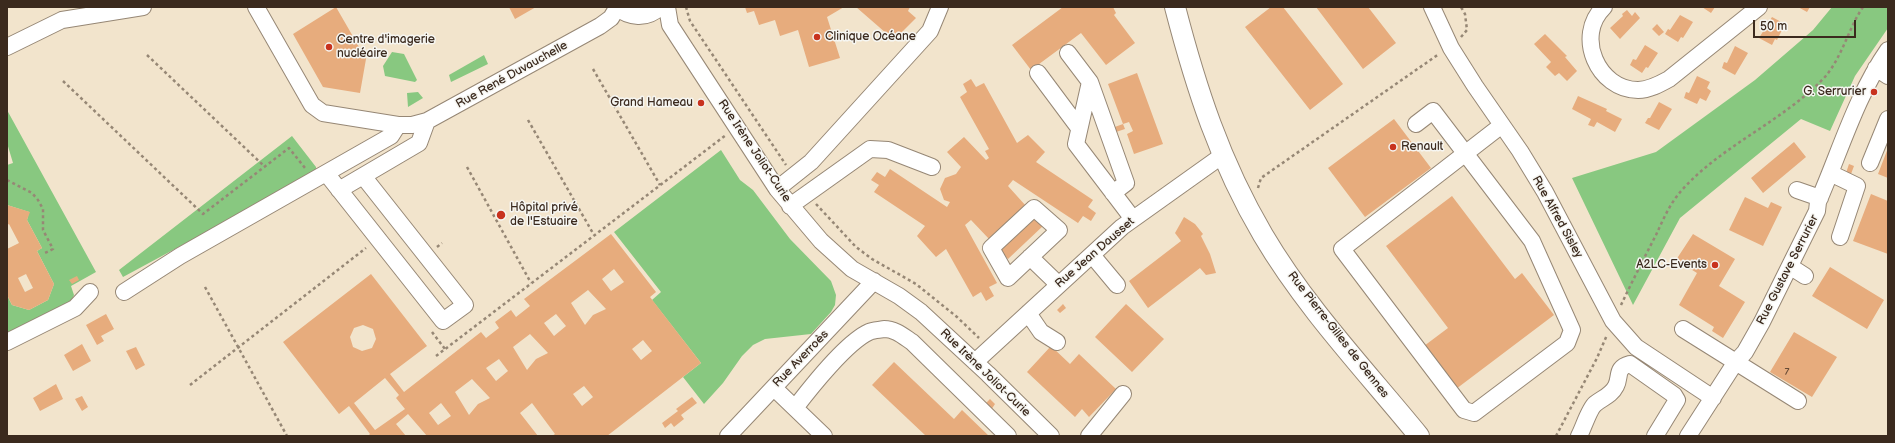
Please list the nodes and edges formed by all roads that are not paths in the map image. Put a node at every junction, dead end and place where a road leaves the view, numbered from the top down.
1 (143, 7) edge
2 (256, 7) edge
3 (617, 7) edge
4 (667, 7) edge
5 (940, 7) edge
6 (1175, 7) edge
7 (1432, 7) edge
8 (1604, 7) edge
9 (1759, 7) edge
10 (654, 11) edge
11 (670, 25) junction
12 (7, 47) edge
13 (1888, 50) edge
14 (1068, 53) dead end
15 (1882, 72) edge
16 (1038, 73) dead end
17 (1090, 82) junction
18 (1888, 119) edge
19 (427, 121) junction
20 (1416, 124) dead end
21 (1502, 125) junction
22 (1079, 128) junction
23 (395, 130) junction
24 (1465, 153) junction
25 (402, 154) junction
26 (1223, 155) junction
27 (1870, 163) dead end
28 (932, 167) dead end
29 (1830, 173) junction
30 (363, 176) junction
31 (320, 177) junction
32 (777, 189) junction
33 (339, 190) junction
34 (1797, 190) dead end
35 (1113, 193) junction
36 (1820, 198) junction
37 (790, 206) junction
38 (1133, 219) junction
39 (1840, 237) dead end
40 (1092, 255) junction
41 (1030, 257) dead end
42 (1791, 267) junction
43 (1805, 276) dead end
44 (874, 281) junction
45 (1059, 285) junction
46 (1117, 285) dead end
47 (90, 292) dead end
48 (124, 292) dead end
49 (1028, 313) junction
50 (1683, 330) dead end
51 (7, 342) edge
52 (1057, 342) dead end
53 (975, 362) junction
54 (1735, 363) junction
55 (774, 388) junction
56 (1123, 394) dead end
57 (1713, 398) junction
58 (1798, 401) dead end
59 (795, 408) junction
60 (728, 436) edge
61 (824, 436) edge
62 (1008, 436) edge
63 (1051, 436) edge
64 (1089, 436) edge
65 (1419, 436) edge
66 (1580, 436) edge
67 (1655, 436) edge
68 (1688, 436) edge

1 - 12 street
2 - 23 street, Rue René Duvauchelle
3 - 10 street
3 - 19 street, Rue René Duvauchelle
4 - 11 street, Rue Irène Joliot-Curie
5 - 32 street
6 - 26 main road, Rue Pierre-Gilles de Gennes
7 - 21 street, Rue Alfred Sisley
8 - 9 street
10 - 11 street
11 - 32 street, Rue Irène Joliot-Curie
13 - 15 street, Rue Gustave Serrurier
14 - 17 street
15 - 29 street, Rue Gustave Serrurier
16 - 22 street
17 - 22 street
17 - 35 street
18 - 27 street
19 - 23 street, Rue René Duvauchelle
19 - 25 street
20 - 24 street
21 - 24 street
21 - 57 street, Rue Alfred Sisley
22 - 35 street
23 - 25 street
23 - 31 street, Rue René Duvauchelle
24 - 24 street
25 - 30 street
26 - 38 street, Rue Jean Dausset
26 - 65 main road, Rue Pierre-Gilles de Gennes
28 - 37 street
29 - 36 street, Rue Gustave Serrurier
29 - 39 street
30 - 33 street
30 - 33 street
31 - 33 street
31 - 48 street, Rue René Duvauchelle
32 - 37 street, Rue Irène Joliot-Curie
34 - 36 street
35 - 38 street
36 - 42 street, Rue Gustave Serrurier
37 - 44 street, Rue Irène Joliot-Curie
38 - 40 street, Rue Jean Dausset
40 - 45 street, Rue Jean Dausset
40 - 46 street
41 - 45 street
42 - 43 street
42 - 54 street, Rue Gustave Serrurier
44 - 53 street, Rue Irène Joliot-Curie
44 - 55 street, Rue Averroès
45 - 49 street, Rue Jean Dausset
47 - 51 street
49 - 52 street
49 - 53 street, Rue Jean Dausset
50 - 54 street
53 - 63 street, Rue Irène Joliot-Curie
54 - 57 street, Rue Gustave Serrurier
54 - 58 street
55 - 59 street
55 - 60 street, Rue Averroès
56 - 64 street
57 - 68 street, Rue Gustave Serrurier
59 - 61 street
59 - 62 street
66 - 67 street

